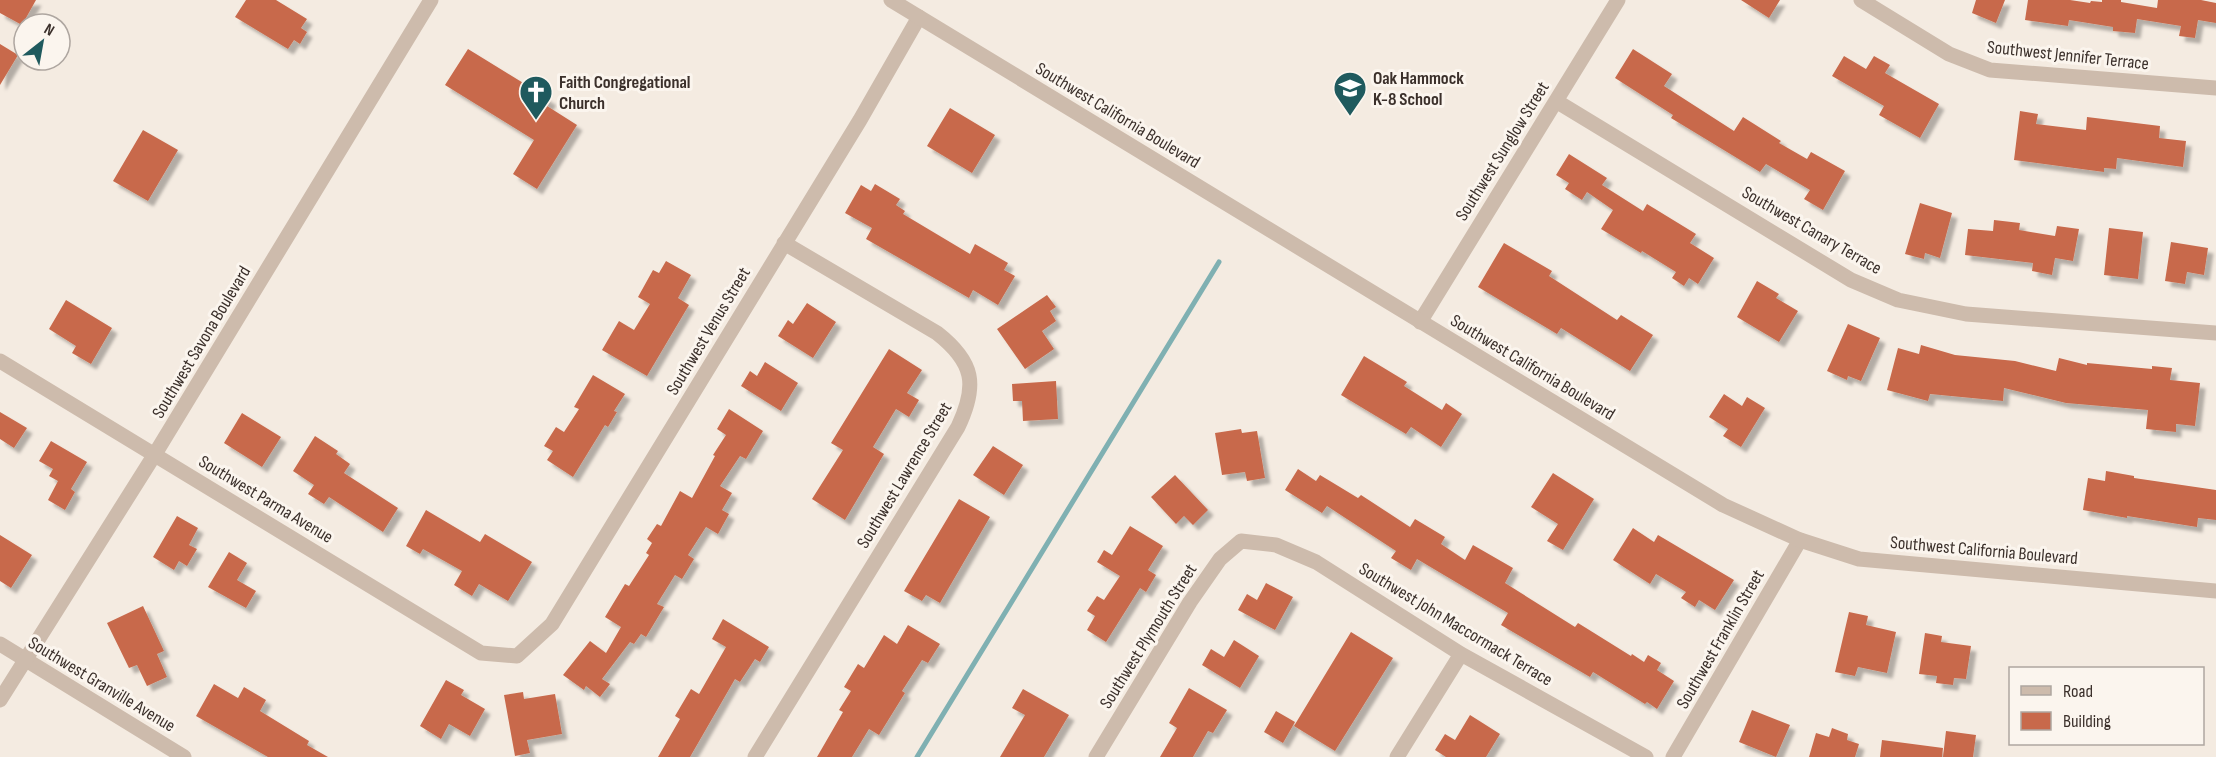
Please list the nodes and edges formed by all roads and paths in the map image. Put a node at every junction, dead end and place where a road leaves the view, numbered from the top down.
1 (431, 0) edge
2 (891, 0) edge
3 (1618, 0) edge
4 (1861, 0) edge
5 (919, 17) junction
6 (2216, 88) edge
7 (1556, 101) junction
8 (784, 243) junction
9 (1420, 322) junction
10 (2216, 333) edge
11 (0, 361) edge
12 (155, 454) junction
13 (1800, 540) junction
14 (1241, 541) joint
15 (2216, 591) edge
16 (0, 644) edge
17 (1461, 654) junction
18 (517, 656) joint
19 (25, 659) junction
20 (0, 700) edge
21 (184, 757) edge
22 (755, 757) edge
23 (1096, 757) edge
24 (1398, 757) edge
25 (1646, 757) edge
26 (1673, 757) edge

1 - 12 street, Southwest Savona Boulevard
2 - 5 street, Southwest California Boulevard
3 - 7 street, Southwest Sunglow Street
4 - 6 street, Southwest Jennifer Terrace
5 - 8 street, Southwest Venus Street
5 - 9 street, Southwest California Boulevard
7 - 9 street, Southwest Sunglow Street
7 - 10 street, Southwest Canary Terrace
8 - 18 street, Southwest Venus Street
8 - 22 street, Southwest Lawrence Street
9 - 13 street, Southwest California Boulevard
11 - 12 street, Southwest Parma Avenue
12 - 18 street, Southwest Parma Avenue
12 - 19 street, Southwest Savona Boulevard
13 - 15 street, Southwest California Boulevard
13 - 26 street, Southwest Franklin Street
14 - 17 street, Southwest John Maccormack Terrace
14 - 23 street, Southwest Plymouth Street
16 - 19 street, Southwest Granville Avenue
17 - 24 street
17 - 25 street, Southwest John Maccormack Terrace
19 - 20 street, Southwest Savona Boulevard
19 - 21 street, Southwest Granville Avenue

